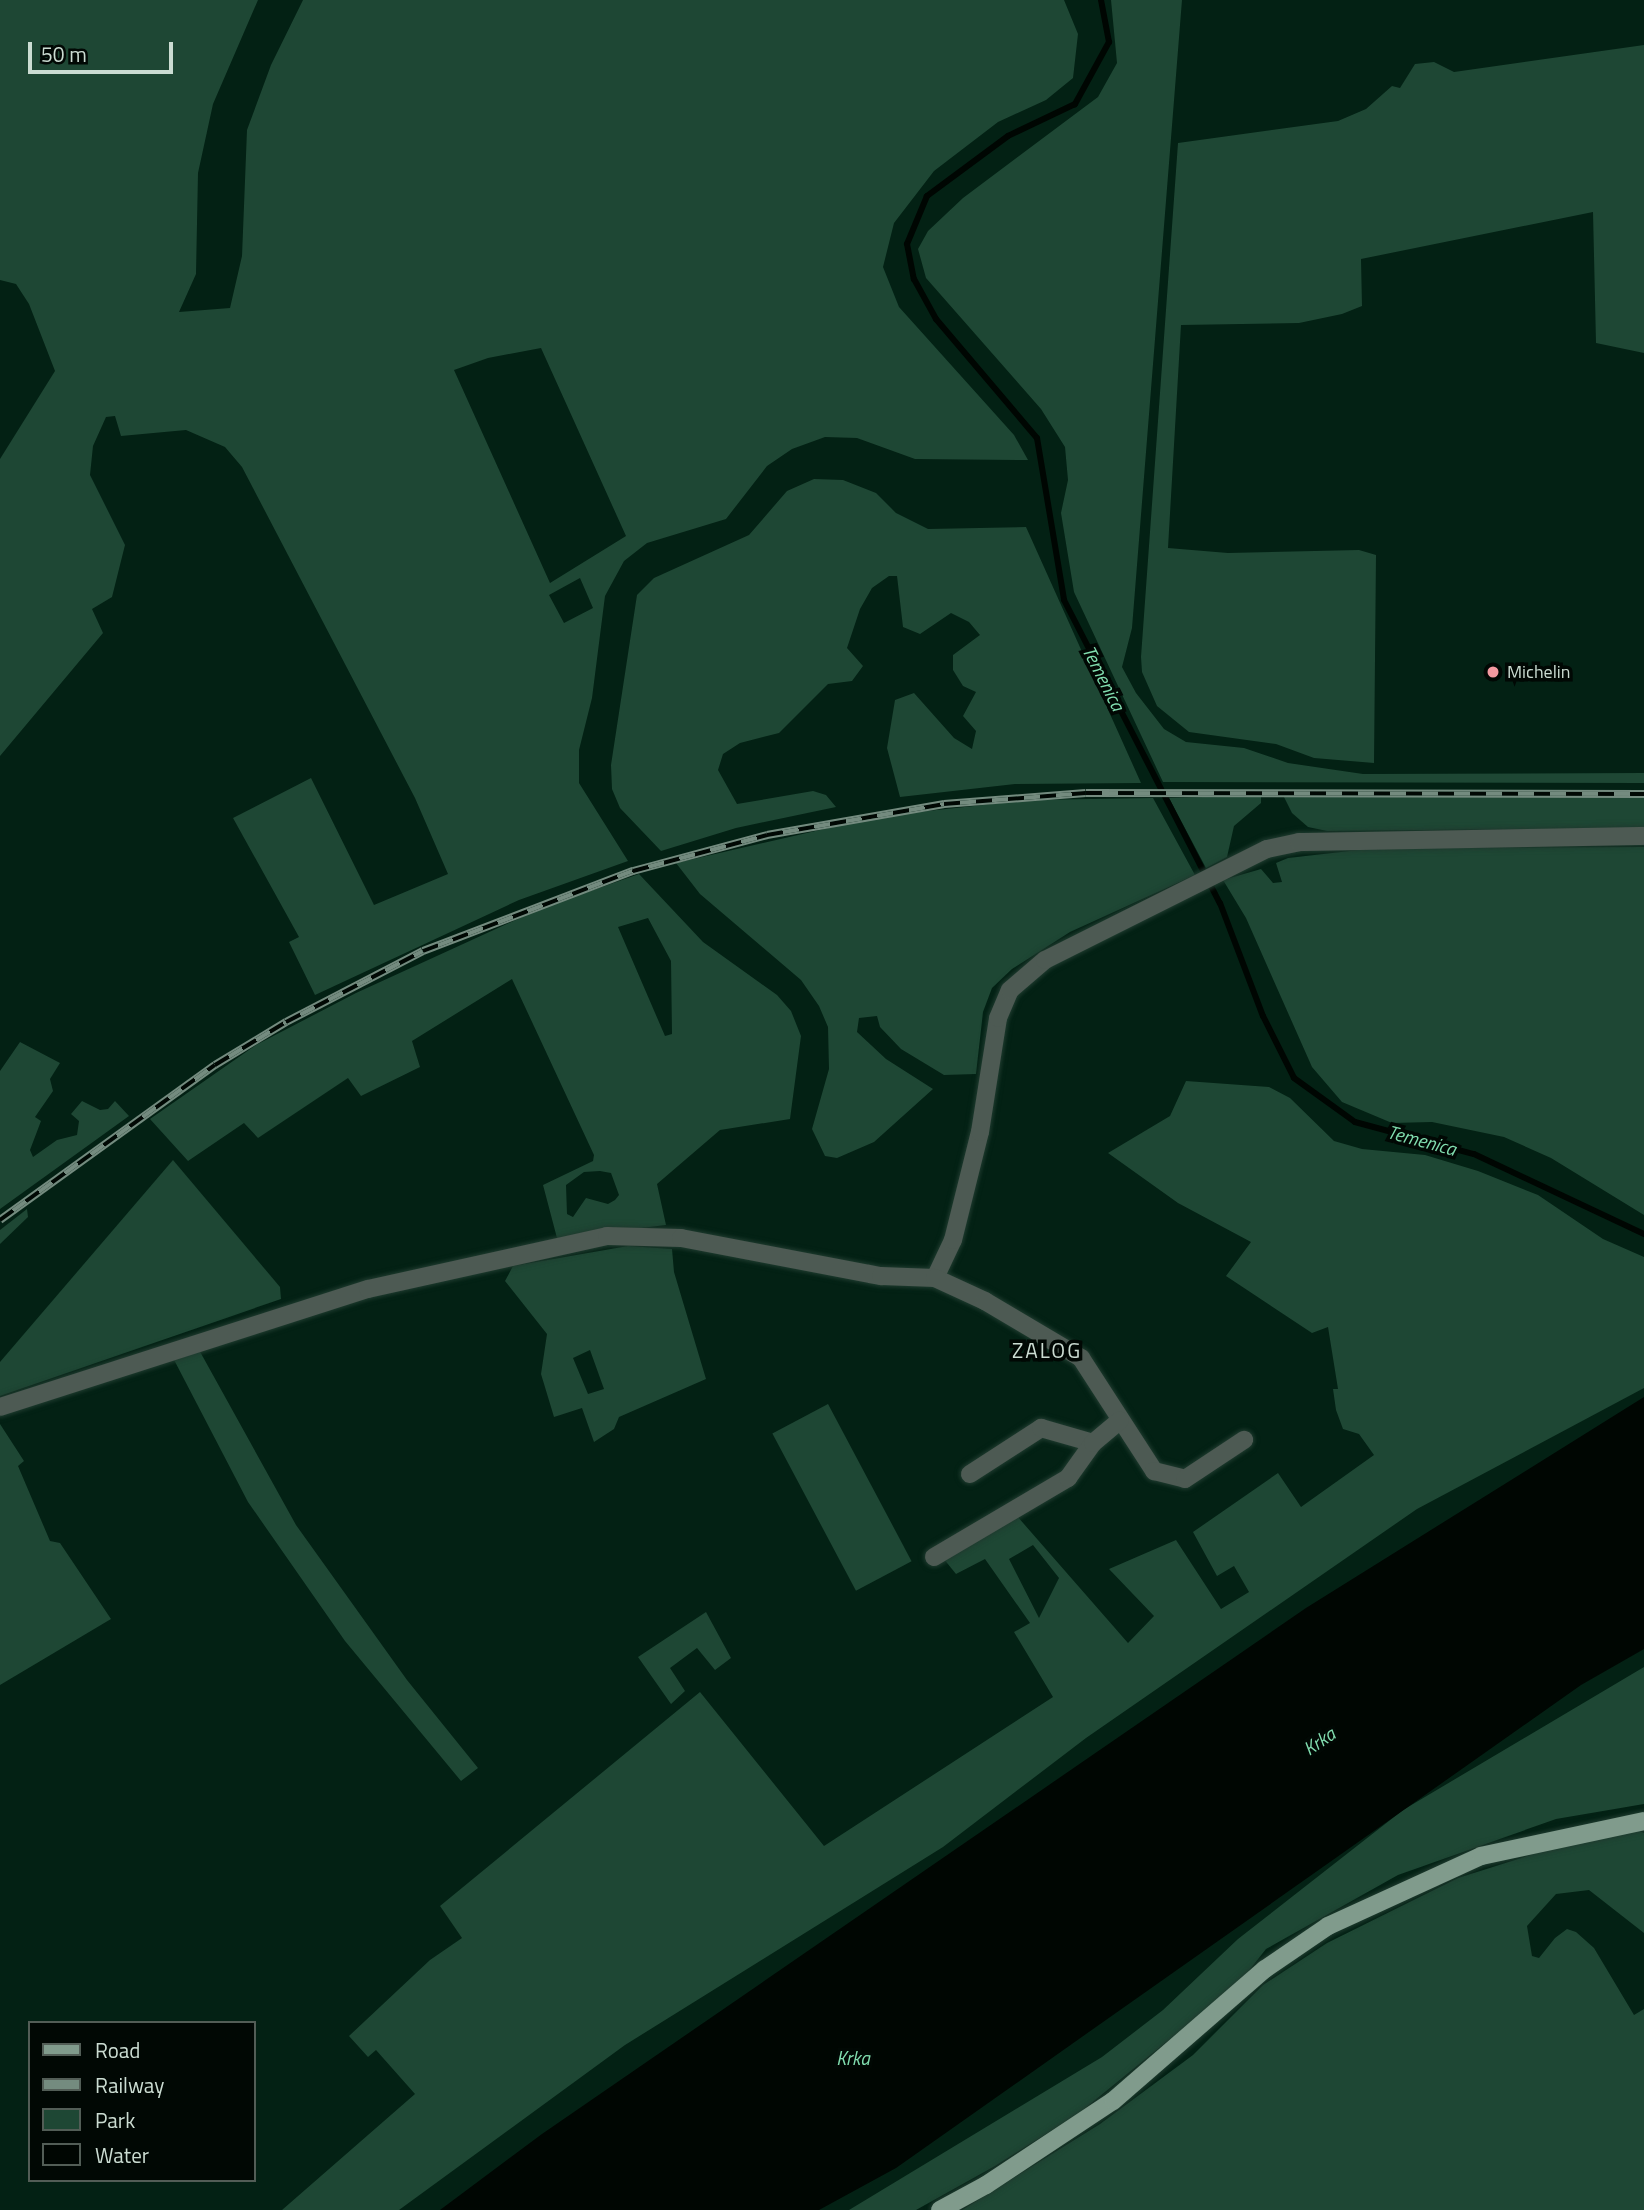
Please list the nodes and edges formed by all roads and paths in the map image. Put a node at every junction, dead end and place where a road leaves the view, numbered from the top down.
1 (1644, 836) edge
2 (935, 1278) junction
3 (0, 1407) edge
4 (1120, 1420) junction
5 (1244, 1440) dead end
6 (1093, 1443) junction
7 (970, 1474) dead end
8 (934, 1557) dead end
9 (1644, 1821) edge
10 (940, 2210) edge

1 - 2 street
2 - 3 street
2 - 4 street
4 - 5 street
4 - 6 street
6 - 7 street
6 - 8 street
9 - 10 main road

